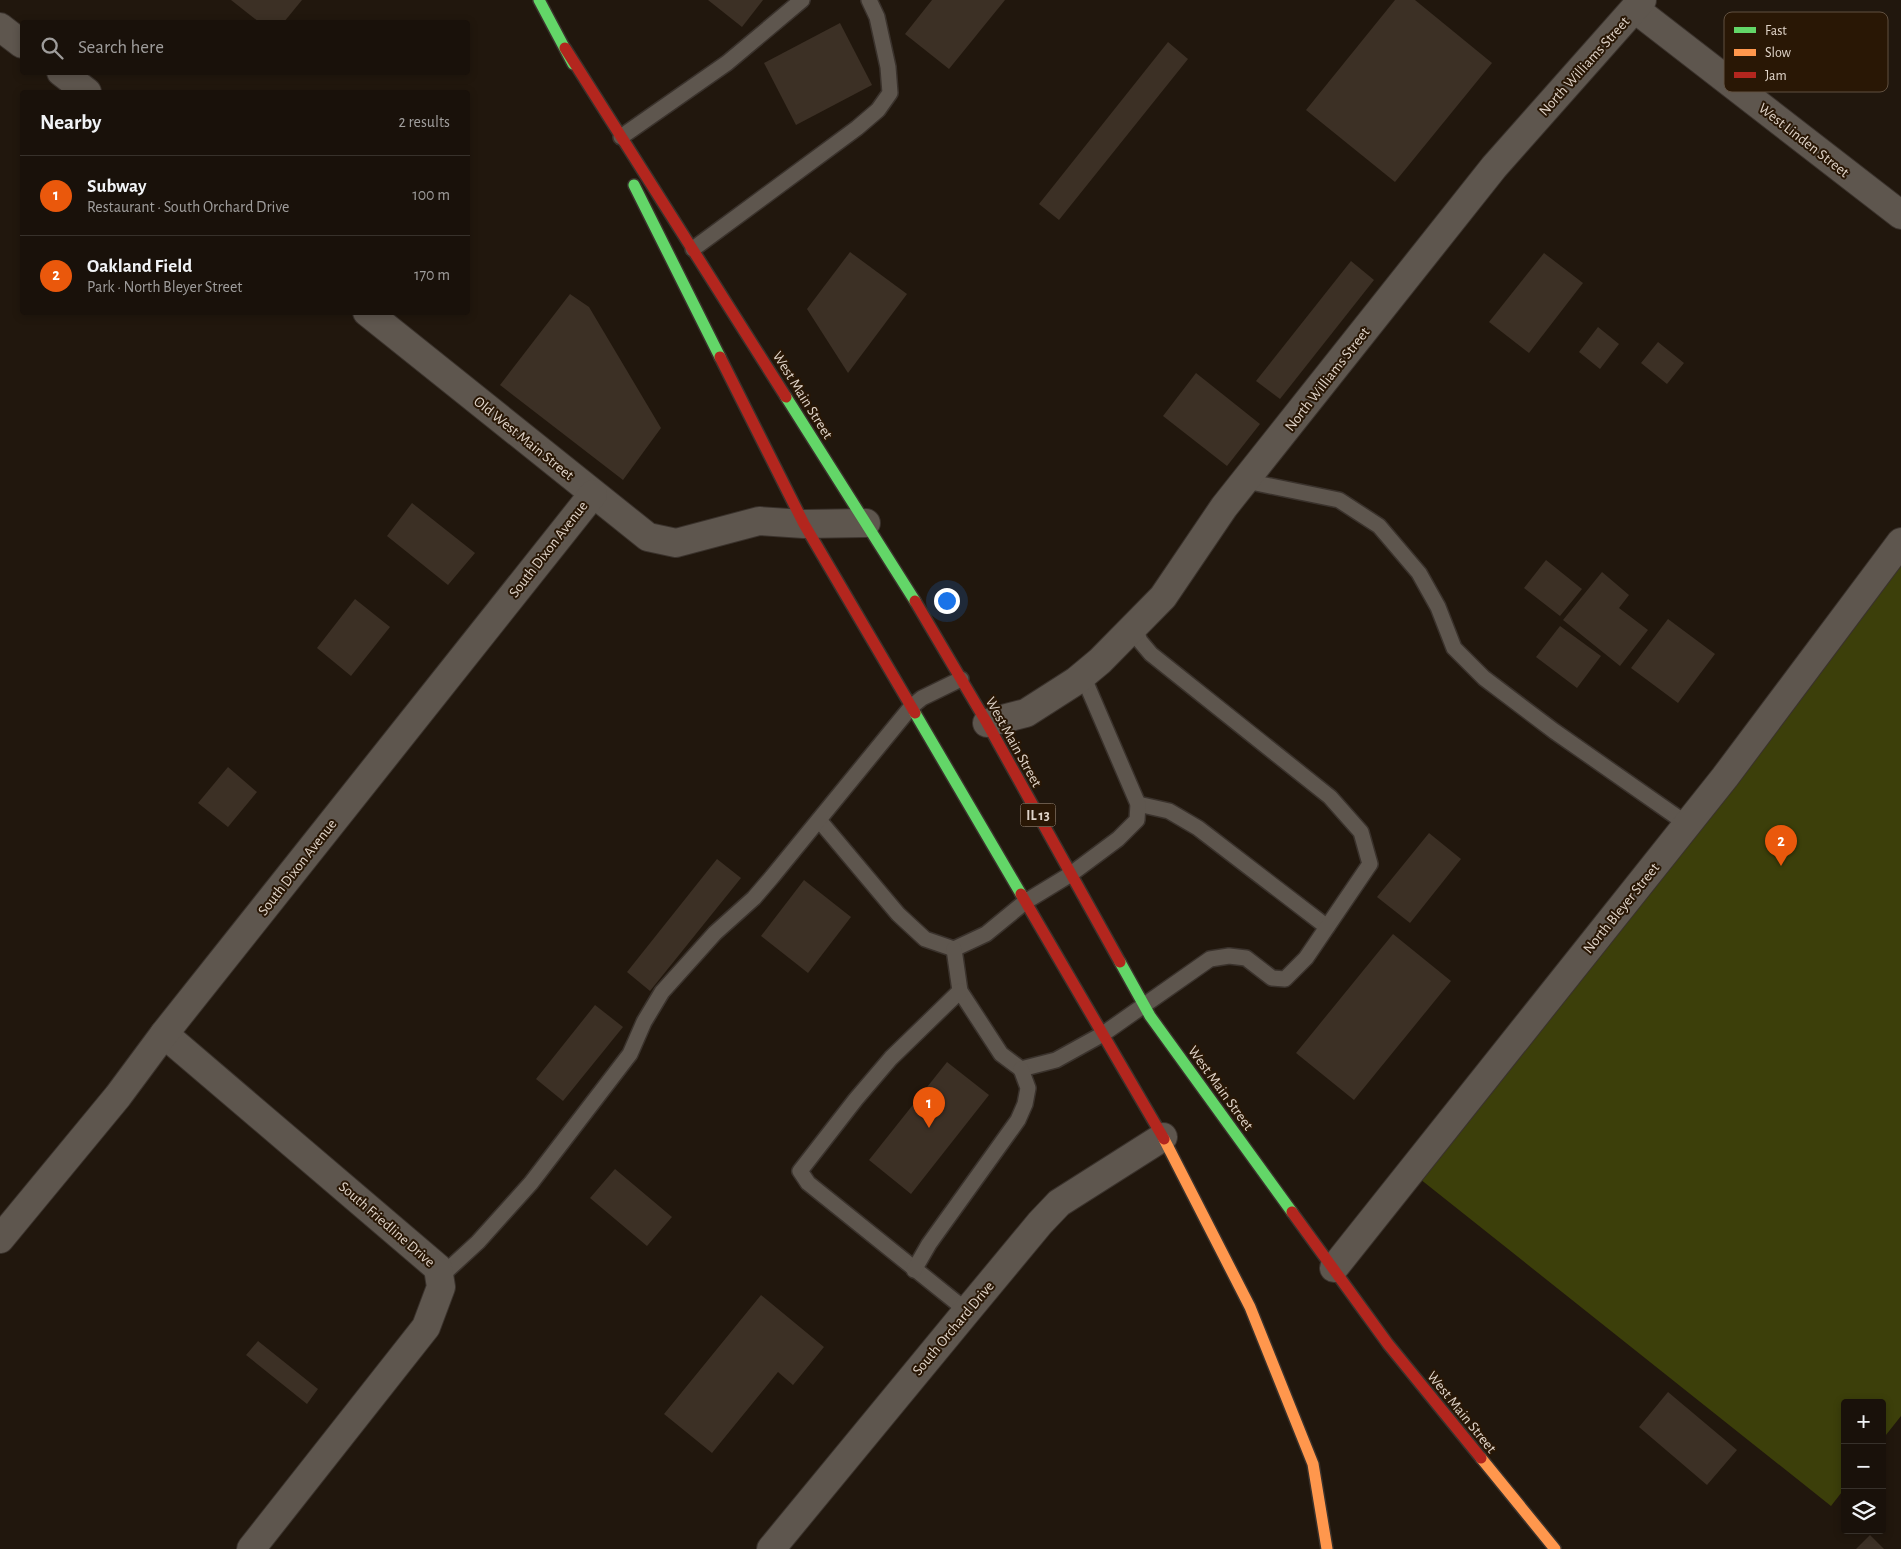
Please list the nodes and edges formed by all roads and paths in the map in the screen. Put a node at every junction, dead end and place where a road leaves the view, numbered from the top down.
1 (540, 0) edge
2 (802, 0) edge
3 (869, 0) edge
4 (1638, 4) edge
5 (0, 26) edge
6 (20, 42) edge
7 (566, 48) junction
8 (1724, 73) edge
9 (65, 75) edge
10 (84, 90) edge
11 (1748, 92) edge
12 (621, 136) junction
13 (618, 154) dead end
14 (627, 172) dead end
15 (1901, 215) edge
16 (693, 249) junction
17 (371, 315) edge
18 (1246, 481) junction
19 (593, 494) junction
20 (866, 523) junction
21 (804, 524) junction
22 (1901, 542) edge
23 (1134, 626) junction
24 (1083, 676) junction
25 (961, 679) junction
26 (911, 707) junction
27 (987, 723) junction
28 (1138, 804) junction
29 (819, 820) junction
30 (1687, 824) junction
31 (1071, 874) junction
32 (1026, 902) junction
33 (1327, 927) junction
34 (954, 949) junction
35 (960, 991) junction
36 (1144, 1005) junction
37 (164, 1034) junction
38 (1103, 1034) junction
39 (1021, 1069) junction
40 (1163, 1138) junction
41 (0, 1239) edge
42 (1334, 1268) junction
43 (914, 1270) junction
44 (440, 1277) junction
45 (967, 1311) junction
46 (252, 1549) edge
47 (771, 1549) edge
48 (1327, 1549) edge
49 (1556, 1549) edge

1 - 7 highway, West Main Street / IL 13
2 - 12 lane
3 - 16 lane
4 - 8 street, West Linden Street
4 - 18 street, North Williams Street
5 - 6 street
7 - 12 highway, West Main Street / IL 13
7 - 13 highway, West Main Street / IL 13
9 - 10 street
11 - 15 street, West Linden Street
12 - 16 highway, West Main Street / IL 13
14 - 21 highway
16 - 20 highway, West Main Street / IL 13
17 - 19 street, Old West Main Street
18 - 23 street, North Williams Street
18 - 30 lane
19 - 21 street, Old West Main Street
19 - 37 street, South Dixon Avenue
20 - 21 street, Old West Main Street
20 - 25 highway, West Main Street / IL 13
21 - 26 highway
22 - 30 street, North Bleyer Street
23 - 24 street, North Williams Street
23 - 33 lane
24 - 27 street, North Williams Street
24 - 28 lane
25 - 26 lane
25 - 27 highway, West Main Street / IL 13
26 - 29 lane
26 - 32 highway
27 - 31 highway, West Main Street / IL 13
28 - 31 lane
28 - 33 lane
29 - 34 lane
29 - 44 lane
30 - 42 street, North Bleyer Street
31 - 32 lane
31 - 36 highway, West Main Street / IL 13
32 - 34 lane
32 - 38 highway
33 - 36 lane
34 - 35 lane
35 - 39 lane
35 - 43 lane
36 - 38 lane
36 - 42 highway, West Main Street / IL 13
37 - 41 street, South Dixon Avenue
37 - 44 street, South Friedline Drive
38 - 39 lane
38 - 40 highway
39 - 43 lane
40 - 45 street, South Orchard Drive
40 - 48 highway
42 - 49 highway, West Main Street / IL 13
43 - 45 lane
44 - 46 street, South Friedline Drive
45 - 47 street, South Orchard Drive

